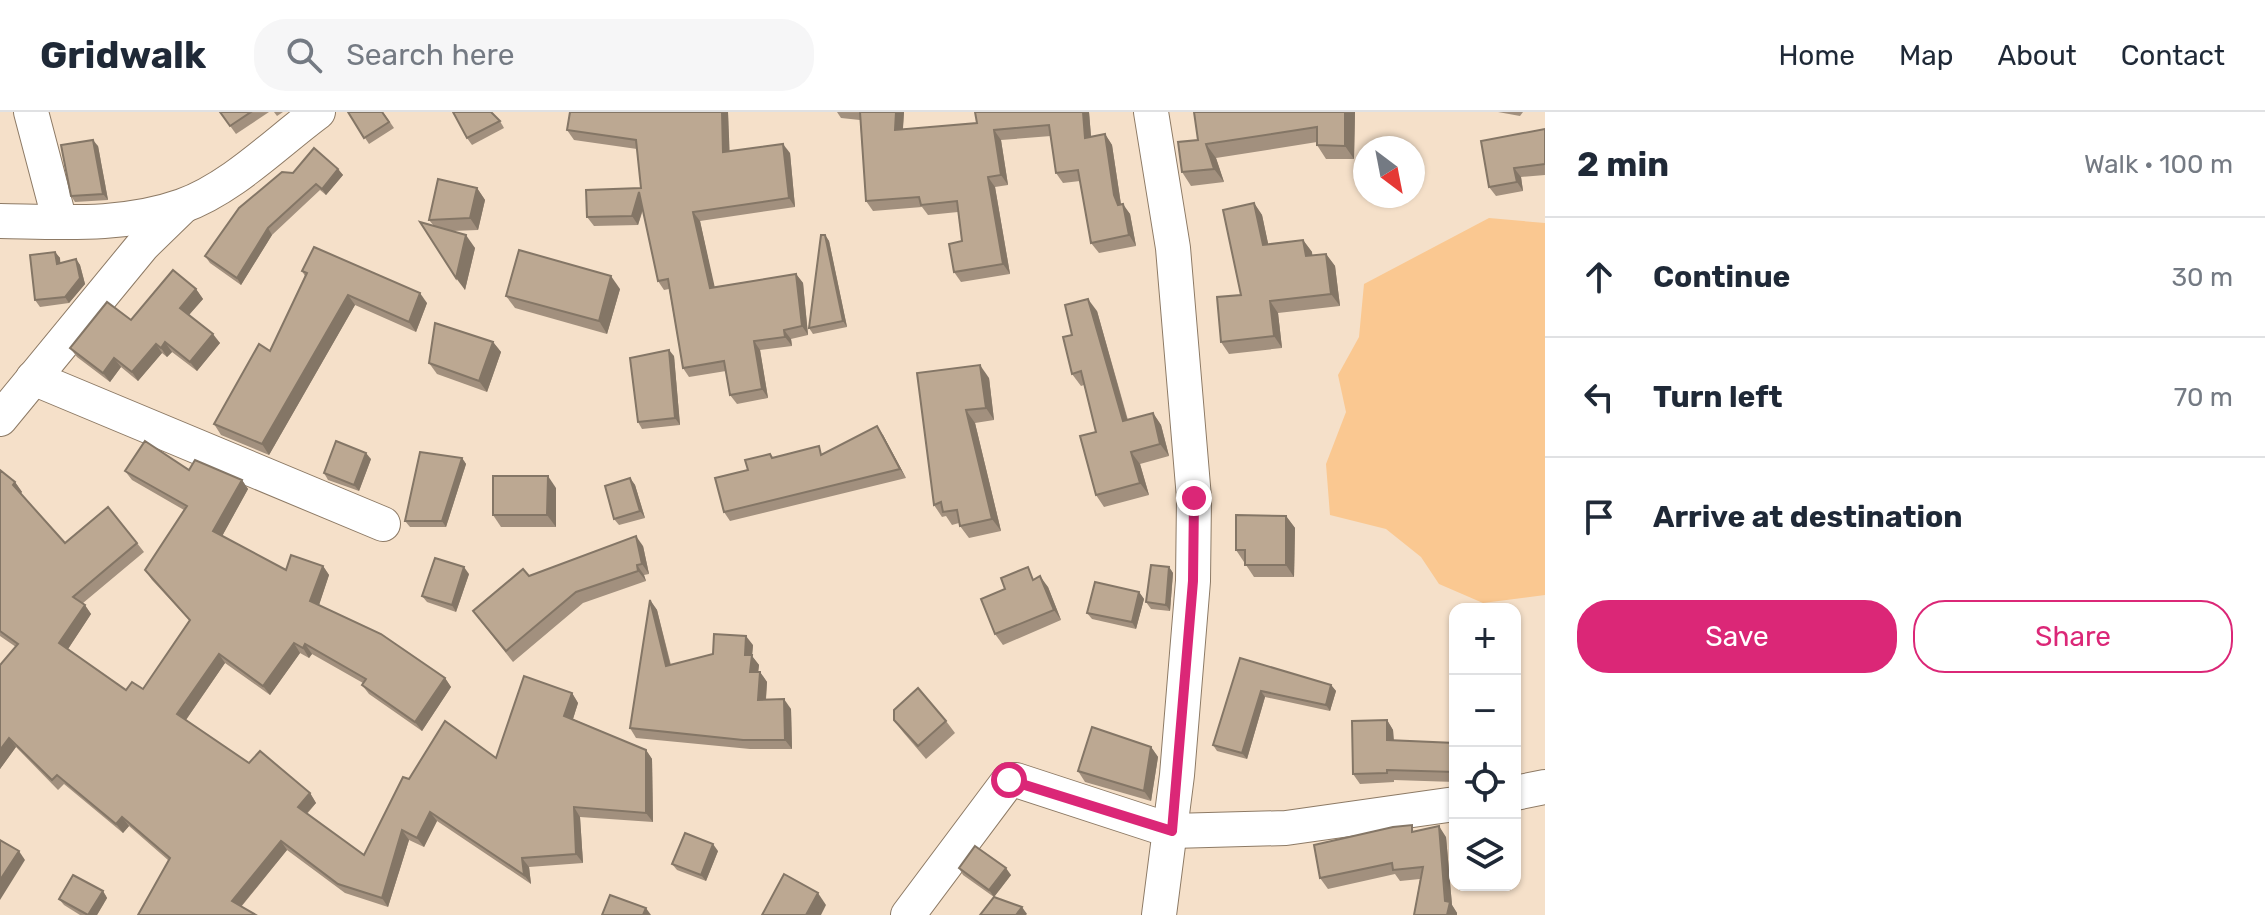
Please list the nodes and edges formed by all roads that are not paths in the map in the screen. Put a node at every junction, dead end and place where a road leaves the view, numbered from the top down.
1 (31, 112) edge
2 (318, 112) edge
3 (1151, 112) edge
4 (183, 205) junction
5 (0, 221) edge
6 (60, 222) junction
7 (33, 378) junction
8 (0, 419) edge
9 (383, 524) dead end
10 (1545, 787) edge
11 (1521, 792) edge
12 (1449, 805) edge
13 (1172, 831) junction
14 (908, 915) edge
15 (1159, 915) edge

1 - 6 street
2 - 4 street
3 - 13 street
4 - 6 street
4 - 7 street
5 - 6 street
7 - 8 street
7 - 9 street
10 - 11 street
12 - 13 street
13 - 14 street
13 - 15 street

